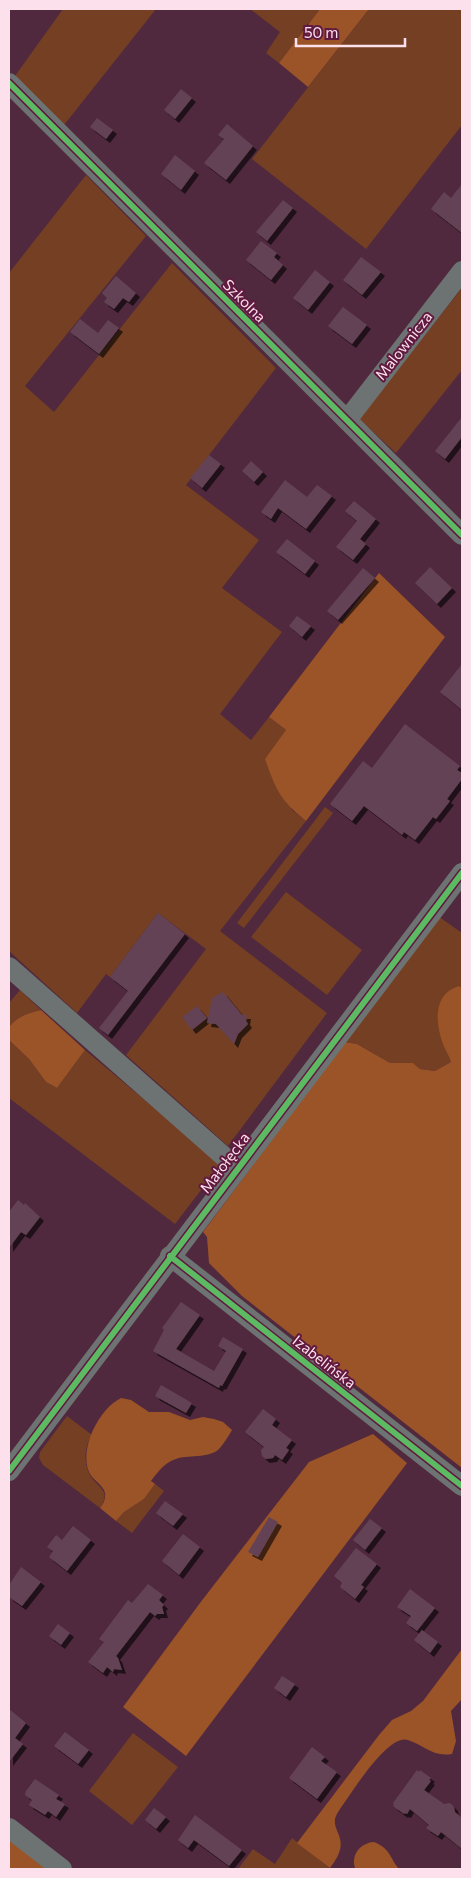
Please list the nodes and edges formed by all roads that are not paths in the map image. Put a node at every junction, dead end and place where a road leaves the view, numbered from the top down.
1 (9, 83) edge
2 (462, 271) edge
3 (347, 420) junction
4 (462, 535) edge
5 (462, 873) edge
6 (9, 968) edge
7 (237, 1168) junction
8 (170, 1256) junction
9 (9, 1471) edge
10 (462, 1486) edge
11 (9, 1828) edge
12 (62, 1869) edge

1 - 3 street, Szkolna
2 - 3 street, Malownicza
3 - 4 street, Szkolna
5 - 7 street, Małołęcka
6 - 7 street
7 - 8 street, Małołęcka
8 - 9 street, Małołęcka
8 - 10 street, Izabelińska
11 - 12 street

